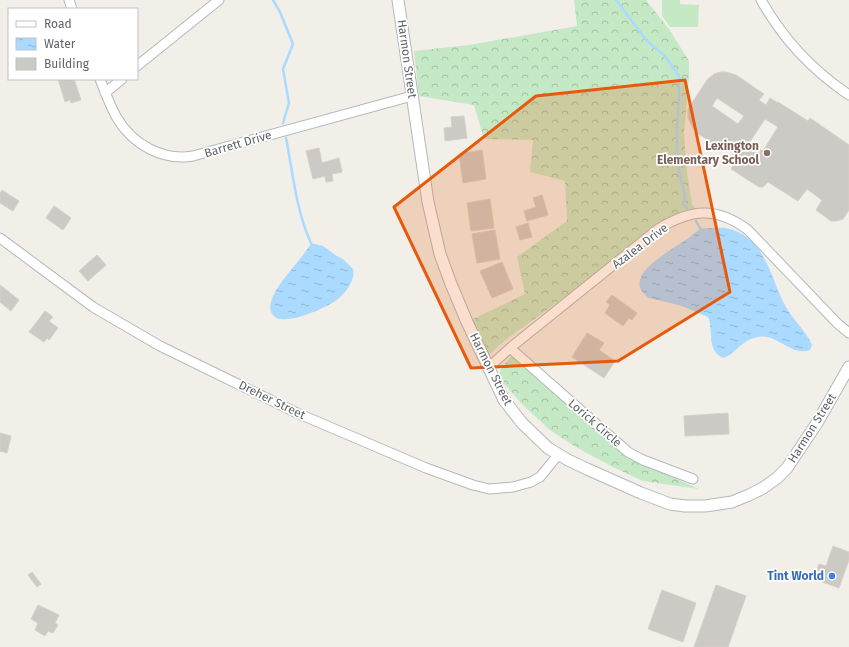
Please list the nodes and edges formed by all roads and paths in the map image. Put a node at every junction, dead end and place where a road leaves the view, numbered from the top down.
1 (219, 0) edge
2 (398, 0) edge
3 (761, 0) edge
4 (138, 65) edge
5 (100, 80) edge
6 (121, 80) edge
7 (105, 93) junction
8 (849, 95) edge
9 (412, 96) junction
10 (0, 238) edge
11 (849, 333) edge
12 (510, 348) junction
13 (849, 367) edge
14 (488, 368) junction
15 (558, 455) junction
16 (693, 479) dead end

1 - 4 street
2 - 9 street, Harmon Street
3 - 8 street
5 - 7 street, Barrett Drive
6 - 7 street
7 - 9 street, Barrett Drive
9 - 14 street, Harmon Street
10 - 15 street, Dreher Street
11 - 12 street, Azalea Drive
12 - 14 street, Azalea Drive
12 - 16 street, Lorick Circle
13 - 15 street, Harmon Street
14 - 15 street, Harmon Street

